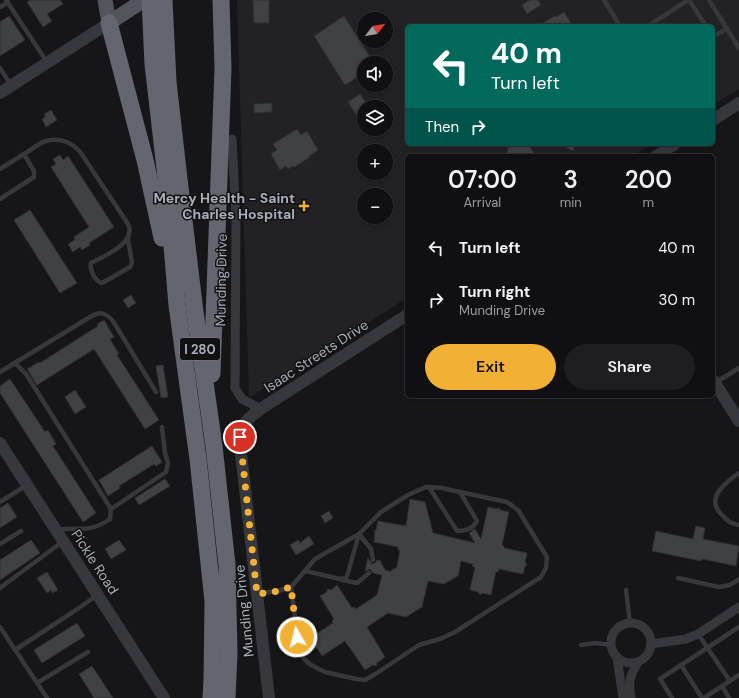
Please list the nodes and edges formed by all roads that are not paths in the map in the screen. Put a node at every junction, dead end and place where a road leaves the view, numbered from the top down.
1 (105, 0) edge
2 (144, 0) edge
3 (150, 0) edge
4 (164, 0) edge
5 (221, 0) edge
6 (604, 0) edge
7 (689, 0) edge
8 (709, 0) edge
9 (7, 1) edge
10 (0, 7) edge
11 (115, 19) junction
12 (619, 24) edge
13 (651, 24) edge
14 (705, 24) edge
15 (727, 29) junction
16 (715, 35) edge
17 (739, 48) edge
18 (48, 63) junction
19 (0, 68) edge
20 (12, 86) junction
21 (0, 93) edge
22 (739, 103) edge
23 (715, 119) edge
24 (232, 139) dead end
25 (672, 146) edge
26 (24, 154) junction
27 (659, 154) edge
28 (0, 169) edge
29 (0, 199) edge
30 (128, 239) junction
31 (177, 306) junction
32 (405, 316) edge
33 (13, 364) junction
34 (739, 368) edge
35 (0, 372) edge
36 (715, 380) edge
37 (715, 383) edge
38 (156, 392) dead end
39 (261, 409) junction
40 (739, 421) edge
41 (242, 425) joint
42 (162, 427) dead end
43 (0, 443) edge
44 (214, 446) junction
45 (739, 473) edge
46 (27, 485) junction
47 (429, 487) junction
48 (460, 492) junction
49 (0, 502) edge
50 (111, 509) junction
51 (739, 524) edge
52 (56, 530) junction
53 (21, 531) dead end
54 (359, 534) junction
55 (63, 541) junction
56 (0, 544) edge
57 (373, 560) dead end
58 (306, 571) junction
59 (369, 573) dead end
60 (678, 578) dead end
61 (739, 578) edge
62 (340, 579) junction
63 (291, 587) junction
64 (0, 588) edge
65 (626, 590) dead end
66 (257, 594) junction
67 (98, 595) junction
68 (739, 607) edge
69 (630, 623) junction
70 (0, 626) edge
71 (739, 627) edge
72 (698, 634) junction
73 (651, 644) junction
74 (581, 645) dead end
75 (611, 645) junction
76 (708, 647) junction
77 (15, 650) junction
78 (88, 652) dead end
79 (617, 657) junction
80 (638, 662) junction
81 (681, 665) junction
82 (739, 675) edge
83 (730, 681) junction
84 (37, 683) junction
85 (722, 686) junction
86 (47, 698) edge
87 (164, 698) edge
88 (211, 698) edge
89 (227, 698) edge
90 (269, 698) edge
91 (623, 698) edge
92 (631, 698) edge
93 (672, 698) edge
94 (703, 698) edge
95 (729, 698) edge

1 - 11 main road
2 - 11 main road
3 - 31 highway, I 280
4 - 44 highway, I 280
5 - 44 highway
6 - 12 lane
7 - 13 lane
7 - 14 lane
8 - 15 lane
9 - 10 lane
9 - 18 lane
11 - 18 street
11 - 31 highway
15 - 16 lane
15 - 17 lane
18 - 20 street
19 - 20 lane
20 - 21 street
22 - 23 street
24 - 39 street, Munding Drive
25 - 27 street
26 - 28 lane
26 - 29 lane
26 - 30 lane
30 - 30 lane
31 - 88 highway, I 280
32 - 39 street, Isaac Streets Drive
33 - 35 lane
33 - 38 lane
33 - 50 lane
34 - 36 lane
37 - 40 street
39 - 41 street, Isaac Streets Drive
41 - 66 street, Munding Drive
42 - 50 lane
43 - 46 street, Pickle Road
44 - 89 highway, I 280
45 - 51 lane
46 - 49 lane
46 - 52 street, Pickle Road
47 - 48 lane
47 - 48 lane
47 - 54 lane
48 - 63 lane
50 - 52 lane
52 - 55 street, Pickle Road
53 - 56 lane
54 - 57 lane
54 - 58 lane
54 - 62 lane
55 - 64 lane
55 - 67 street, Pickle Road
58 - 62 lane
58 - 63 lane
59 - 62 lane
60 - 61 lane
63 - 66 lane
65 - 69 lane
66 - 90 street, Munding Drive
67 - 77 lane
67 - 87 street, Pickle Road
68 - 72 street
69 - 73 street
69 - 75 street
70 - 77 lane
71 - 76 lane
72 - 73 street
72 - 76 lane
73 - 80 street
74 - 75 lane
75 - 79 street
76 - 81 lane
76 - 83 lane
77 - 84 lane
78 - 84 lane
79 - 80 street
79 - 91 street
80 - 92 street
81 - 93 lane
81 - 94 lane
82 - 83 lane
83 - 85 lane
84 - 86 lane
85 - 94 lane
85 - 95 lane

